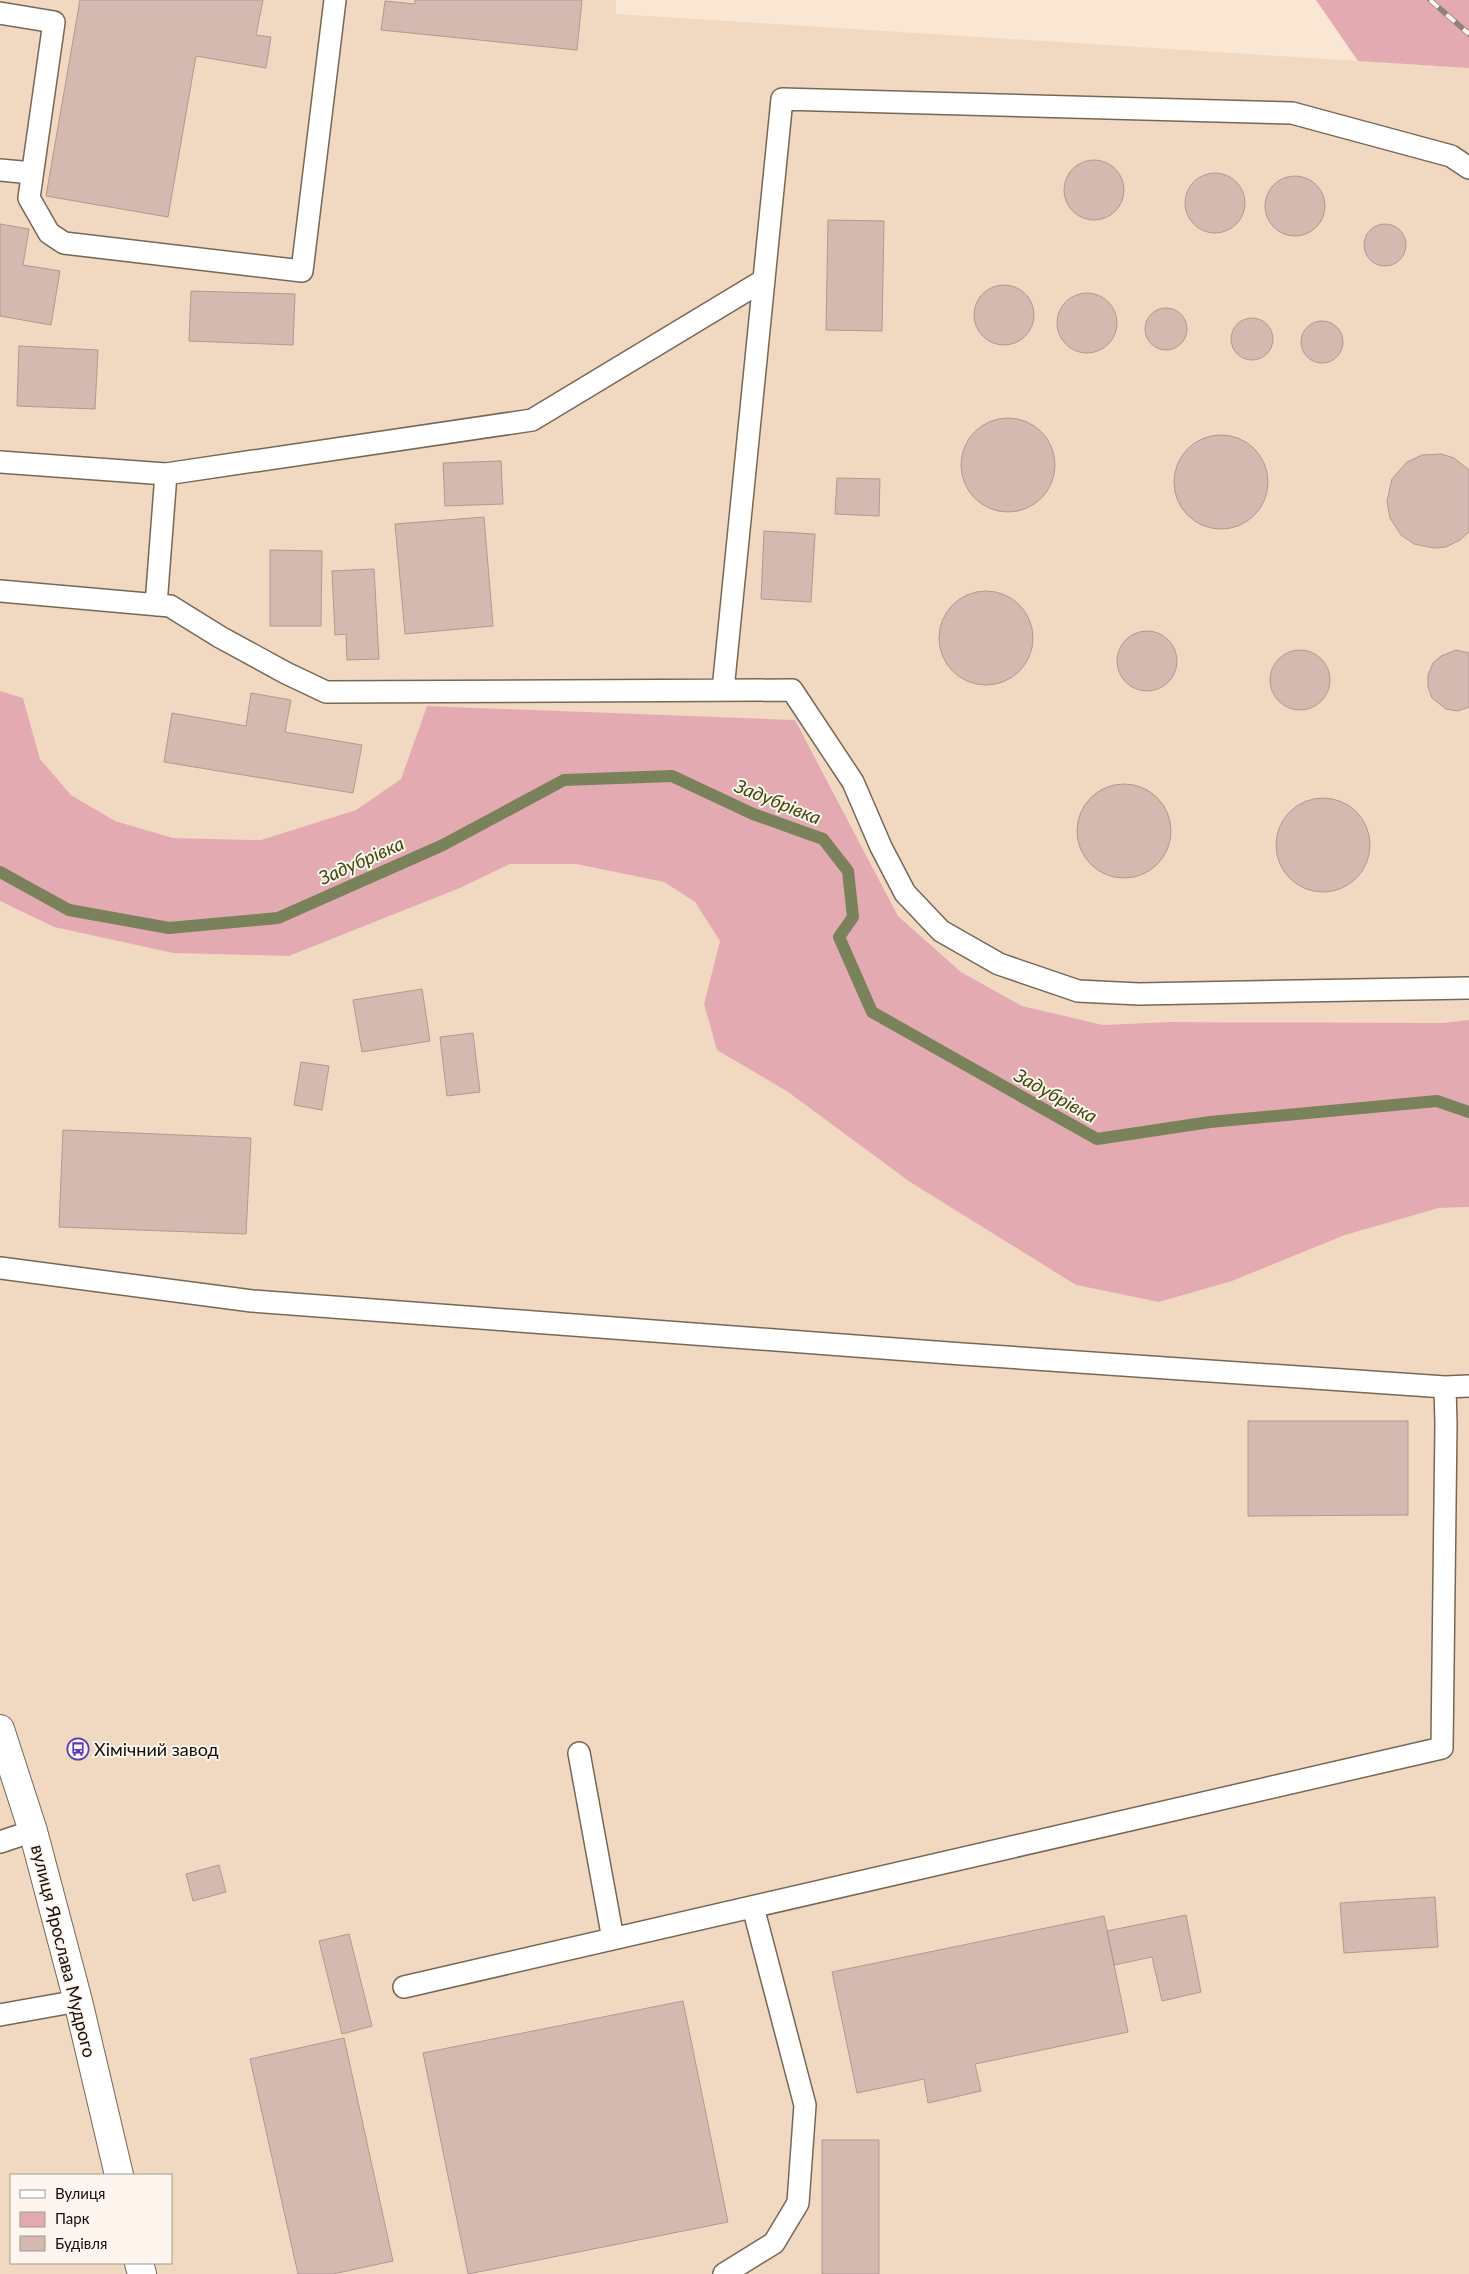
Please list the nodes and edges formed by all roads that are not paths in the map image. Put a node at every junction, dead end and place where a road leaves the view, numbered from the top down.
1 (334, 0) edge
2 (0, 13) edge
3 (1469, 168) edge
4 (0, 170) edge
5 (32, 173) junction
6 (764, 280) junction
7 (0, 462) edge
8 (166, 474) junction
9 (0, 592) edge
10 (156, 605) junction
11 (723, 690) junction
12 (1469, 988) edge
13 (0, 1268) edge
14 (1469, 1386) edge
15 (1445, 1387) junction
16 (0, 1729) edge
17 (579, 1753) dead end
18 (33, 1831) junction
19 (0, 1842) edge
20 (753, 1907) junction
21 (613, 1939) junction
22 (404, 1986) dead end
23 (78, 2001) junction
24 (0, 2015) edge
25 (119, 2174) edge
26 (724, 2274) edge

1 - 5 lane
2 - 5 lane
3 - 6 lane
4 - 5 lane
6 - 8 lane
6 - 11 lane
7 - 8 lane
8 - 10 lane
9 - 10 lane
10 - 11 lane
11 - 12 lane
13 - 15 lane
14 - 15 lane
15 - 20 lane
16 - 18 main road, вулиця Ярослава Мудрого
17 - 21 lane
18 - 19 lane
18 - 23 main road, вулиця Ярослава Мудрого
20 - 21 lane
20 - 26 lane
21 - 22 lane
23 - 24 lane
23 - 25 main road, вулиця Ярослава Мудрого

